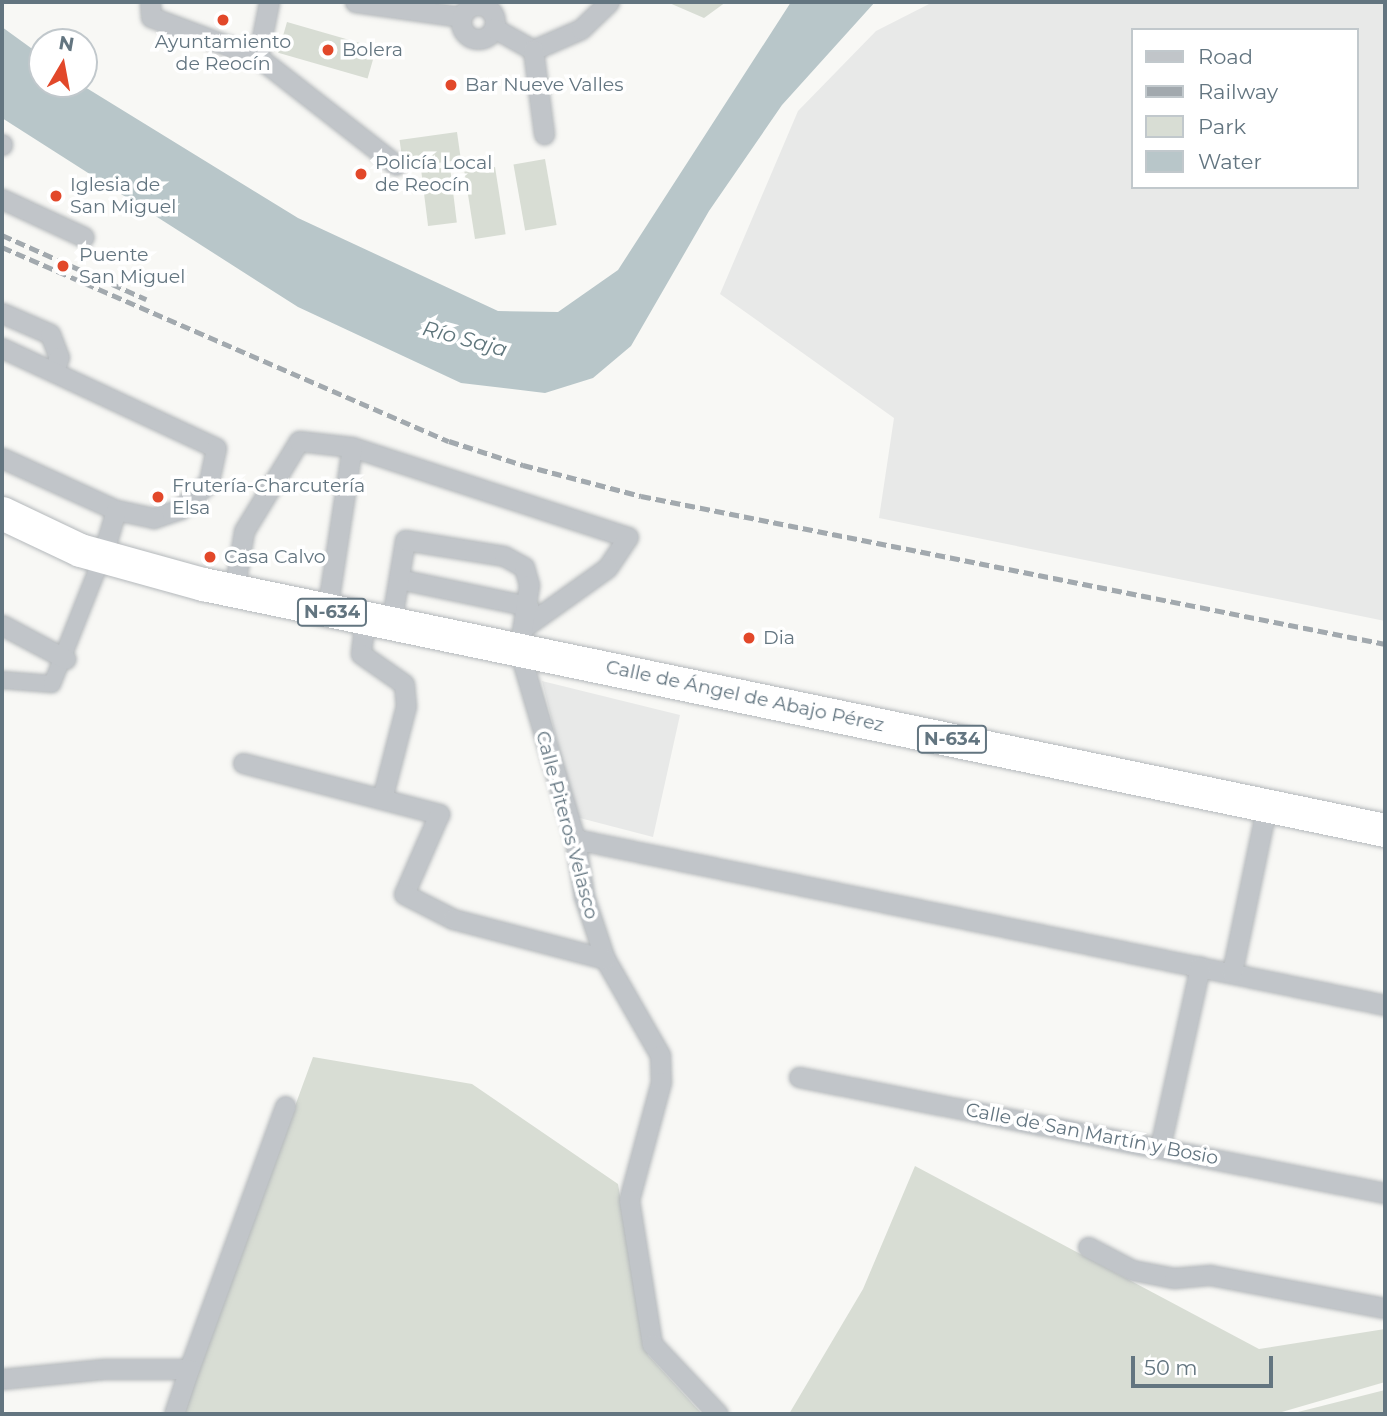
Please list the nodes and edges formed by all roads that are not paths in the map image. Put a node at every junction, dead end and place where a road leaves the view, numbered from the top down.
1 (150, 2) edge
2 (269, 2) edge
3 (355, 2) edge
4 (609, 2) edge
5 (485, 4) edge
6 (428, 8) edge
7 (462, 16) junction
8 (494, 28) junction
9 (533, 50) junction
10 (258, 57) junction
11 (544, 134) dead end
12 (396, 165) dead end
13 (2, 200) edge
14 (83, 237) dead end
15 (2, 313) edge
16 (2, 348) edge
17 (54, 371) junction
18 (352, 447) junction
19 (2, 458) edge
20 (116, 510) junction
21 (2, 513) edge
22 (102, 558) junction
23 (399, 579) junction
24 (234, 591) junction
25 (528, 606) junction
26 (327, 611) junction
27 (378, 621) junction
28 (2, 625) edge
29 (521, 639) junction
30 (66, 659) junction
31 (2, 680) edge
32 (243, 763) dead end
33 (382, 799) junction
34 (1267, 805) junction
35 (1385, 830) edge
36 (575, 839) junction
37 (605, 959) junction
38 (1200, 966) junction
39 (1232, 972) junction
40 (1385, 1004) edge
41 (799, 1077) dead end
42 (285, 1106) dead end
43 (1160, 1147) junction
44 (1385, 1193) edge
45 (1088, 1247) dead end
46 (1385, 1308) edge
47 (189, 1369) junction
48 (2, 1379) edge
49 (174, 1414) edge
50 (718, 1414) edge

1 - 10 street
2 - 10 street
3 - 6 street
4 - 9 street
5 - 7 street
5 - 8 street
6 - 7 street
7 - 8 street
8 - 9 street
9 - 11 street
10 - 12 street
13 - 14 street
15 - 17 street
16 - 17 street
17 - 20 street
18 - 24 street
18 - 26 street
18 - 29 street
19 - 20 street
20 - 22 street
21 - 22 highway, N-634
22 - 24 highway, Calle de Ángel de Abajo Pérez / N-634
22 - 30 street
23 - 25 street
23 - 25 street
23 - 27 street
24 - 26 highway, Calle de Ángel de Abajo Pérez / N-634
25 - 29 street
26 - 27 highway, Calle de Ángel de Abajo Pérez / N-634
27 - 29 highway, Calle de Ángel de Abajo Pérez / N-634
27 - 33 street
28 - 30 street
29 - 34 highway, Calle de Ángel de Abajo Pérez / N-634
29 - 36 street, Calle Piteros Velasco
30 - 31 street
32 - 33 street
33 - 37 street
34 - 35 highway, Calle de Ángel de Abajo Pérez / N-634
34 - 39 street
36 - 37 street, Calle Piteros Velasco
36 - 38 street
37 - 50 street, Calle Piteros Velasco
38 - 39 street
38 - 43 street
39 - 40 street
41 - 43 street, Calle de San Martín y Bosio
42 - 47 street
43 - 44 street, Calle de San Martín y Bosio
45 - 46 street
47 - 48 street
47 - 49 street

